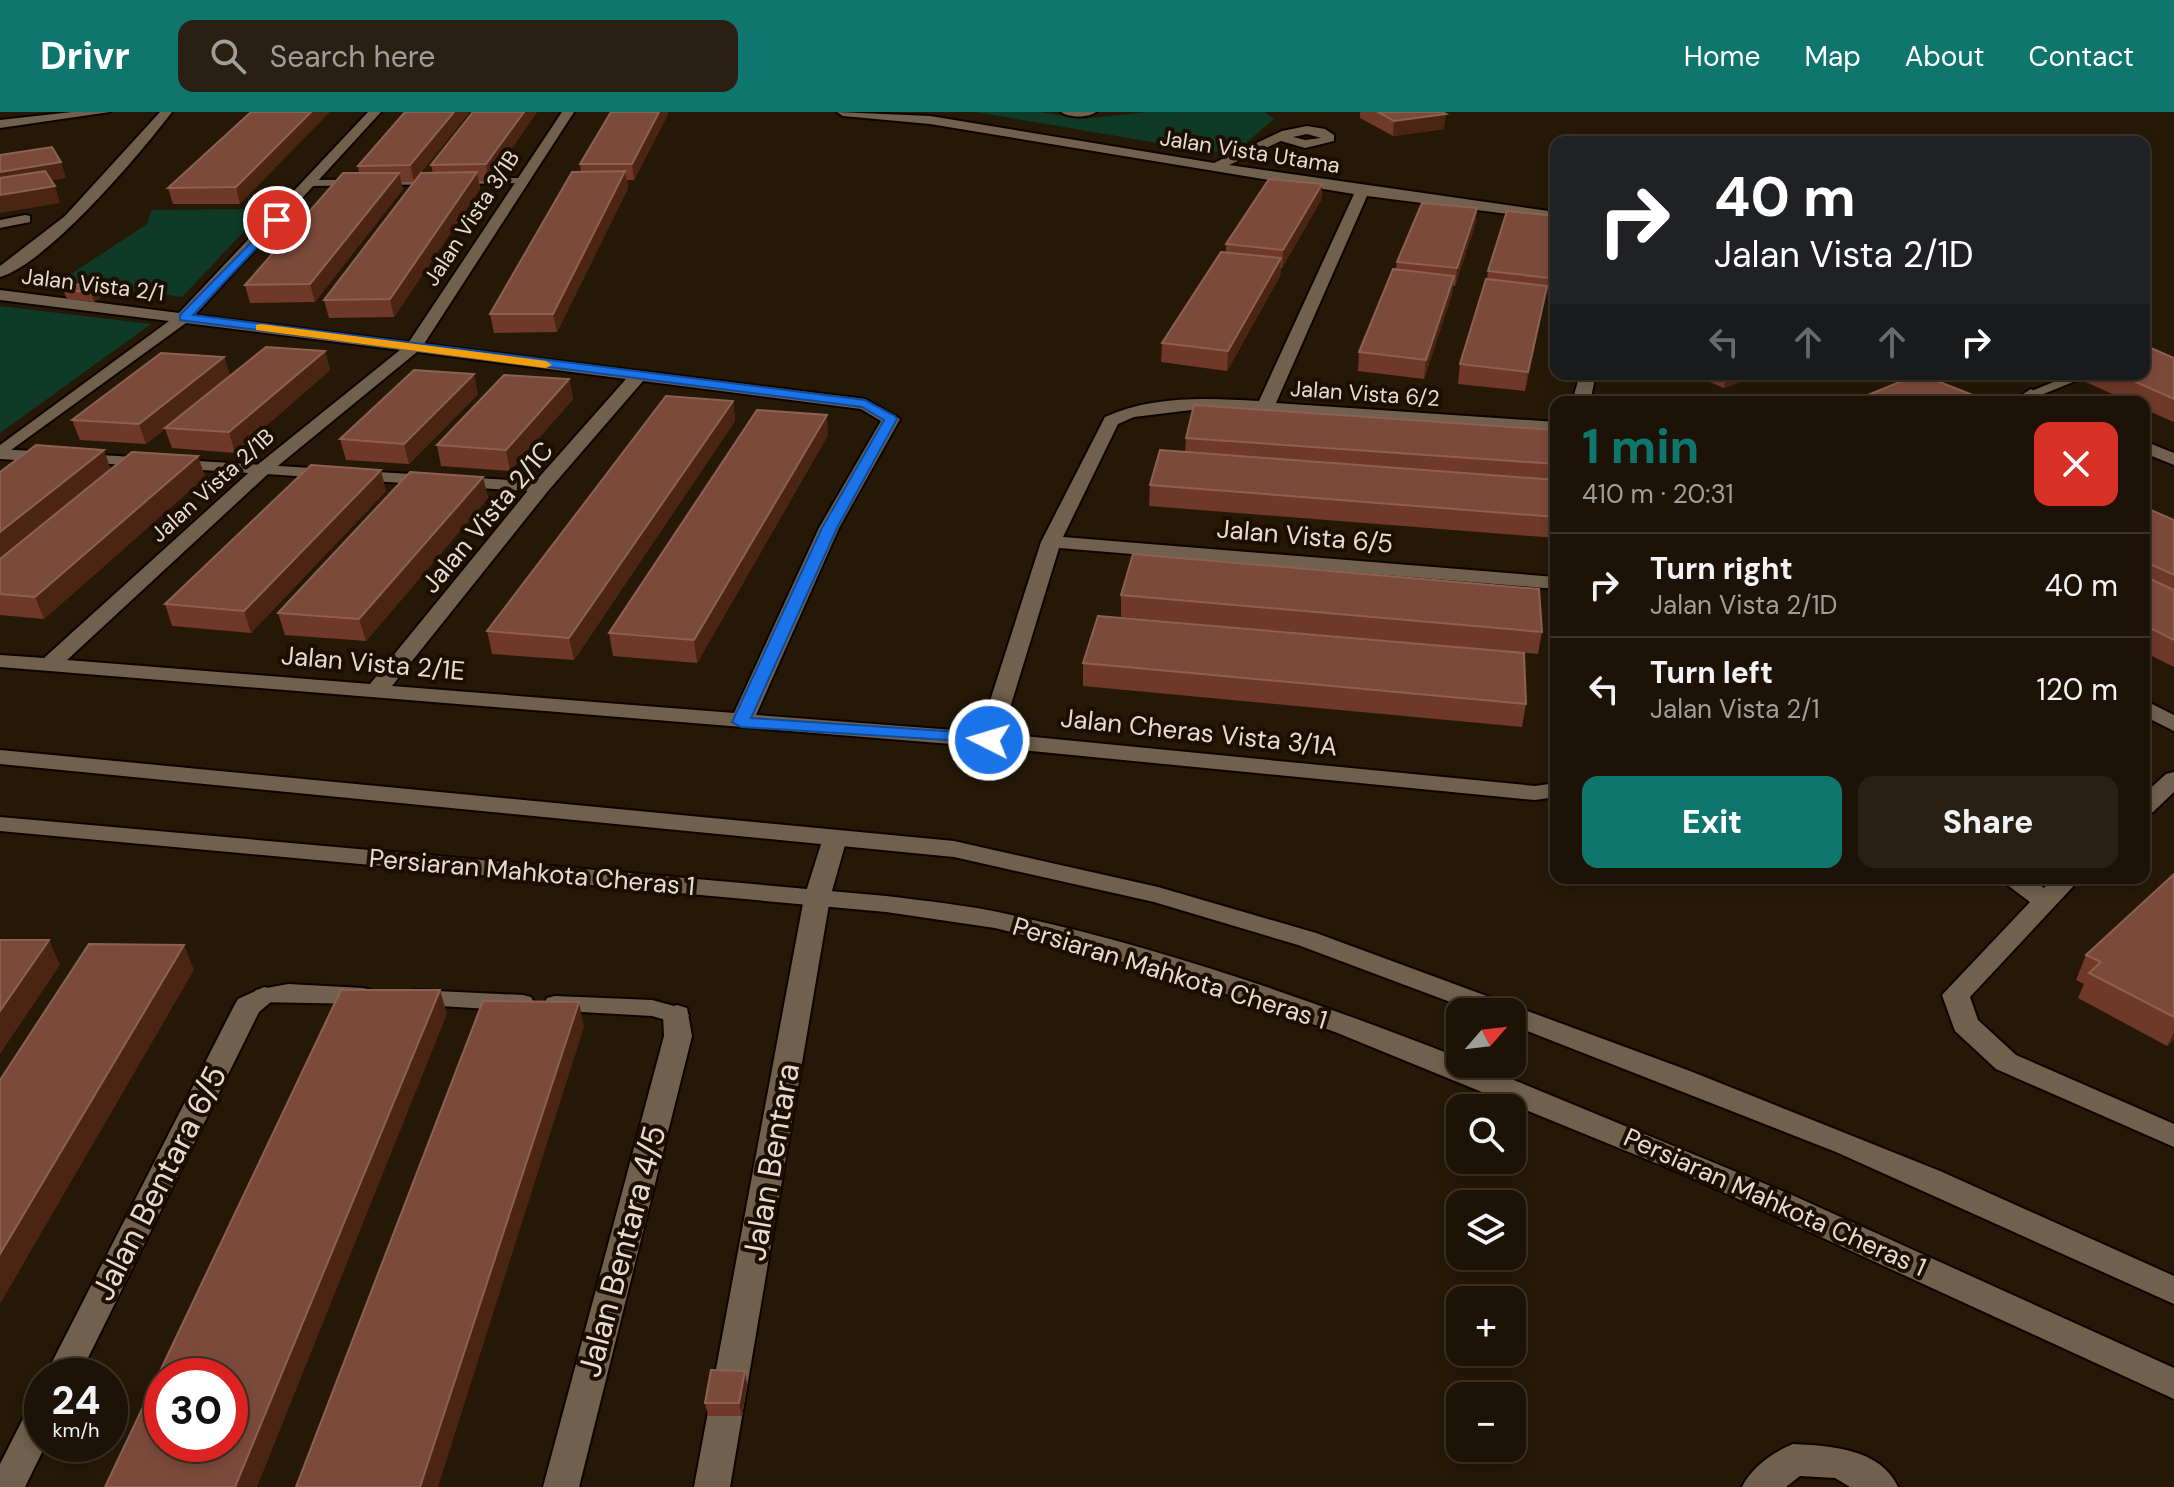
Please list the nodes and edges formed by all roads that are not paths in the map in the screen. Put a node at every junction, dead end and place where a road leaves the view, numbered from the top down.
1 (104, 112) edge
2 (166, 112) edge
3 (375, 112) edge
4 (568, 112) edge
5 (843, 112) edge
6 (1067, 112) edge
7 (1090, 112) edge
8 (1300, 115) dead end
9 (0, 124) edge
10 (1285, 128) junction
11 (1321, 131) junction
12 (1307, 144) junction
13 (1214, 168) junction
14 (1246, 173) junction
15 (521, 181) junction
16 (311, 183) junction
17 (1362, 191) junction
18 (1550, 215) edge
19 (25, 219) dead end
20 (0, 224) edge
21 (0, 273) edge
22 (0, 295) edge
23 (184, 317) junction
24 (413, 348) junction
25 (638, 376) junction
26 (2074, 380) edge
27 (2043, 396) edge
28 (1265, 408) junction
29 (1550, 427) edge
30 (2150, 449) edge
31 (0, 454) edge
32 (2174, 460) edge
33 (262, 470) junction
34 (541, 487) junction
35 (1051, 542) junction
36 (1550, 583) edge
37 (0, 661) edge
38 (49, 665) junction
39 (376, 691) junction
40 (2150, 710) edge
41 (741, 722) junction
42 (2174, 724) edge
43 (989, 740) junction
44 (0, 757) edge
45 (2174, 779) edge
46 (1550, 791) edge
47 (2150, 801) edge
48 (0, 824) edge
49 (835, 838) junction
50 (2020, 884) edge
51 (2061, 884) edge
52 (817, 898) junction
53 (2044, 900) junction
54 (264, 996) joint
55 (1467, 998) edge
56 (677, 1015) joint
57 (1526, 1020) edge
58 (2174, 1136) edge
59 (2174, 1291) edge
60 (71, 1358) edge
61 (2174, 1384) edge
62 (24, 1453) edge
63 (7, 1487) edge
64 (561, 1487) edge
65 (712, 1487) edge
66 (1760, 1487) edge
67 (1880, 1487) edge

1 - 9 street
2 - 21 street
3 - 16 street
4 - 15 street, Jalan Vista 3/1B
5 - 13 street, Jalan Vista Utama
6 - 7 street
8 - 11 street
10 - 11 street
10 - 12 street
10 - 13 street
11 - 12 street
12 - 14 street
13 - 14 street, Jalan Vista Utama
14 - 17 street, Jalan Vista Utama
15 - 16 lane
15 - 24 street, Jalan Vista 3/1B
16 - 23 street
17 - 18 street, Jalan Vista Utama
17 - 28 street
19 - 20 street
22 - 23 street, Jalan Vista 2/1
23 - 24 street, Jalan Vista 2/1
23 - 31 street
24 - 25 street, Jalan Vista 2/1
24 - 33 street, Jalan Vista 2/1B
25 - 34 street, Jalan Vista 2/1C
25 - 41 street, Jalan Vista 2/1
26 - 27 lane
28 - 29 street, Jalan Vista 6/2
28 - 35 street, Jalan Vista 6/2
30 - 32 street
31 - 33 lane
33 - 34 lane
33 - 38 street, Jalan Vista 2/1B
34 - 39 street, Jalan Vista 2/1C
35 - 36 street, Jalan Vista 6/5
35 - 43 street, Jalan Vista 6/2
37 - 38 street, Jalan Vista 2/1E
38 - 39 street, Jalan Vista 2/1E
39 - 41 street, Jalan Vista 2/1E
40 - 42 street
41 - 43 street, Jalan Cheras Vista 3/1A
43 - 46 street, Jalan Cheras Vista 3/1A
44 - 49 street
45 - 47 street
48 - 52 street, Persiaran Mahkota Cheras 1
49 - 52 street, Jalan Bentara
49 - 55 street
50 - 53 street
51 - 53 street
52 - 61 street, Persiaran Mahkota Cheras 1
52 - 65 street, Jalan Bentara
53 - 58 street
54 - 56 lane
54 - 60 street, Jalan Bentara 6/5
56 - 64 street, Jalan Bentara 4/5
57 - 59 street
62 - 63 street
66 - 67 street

